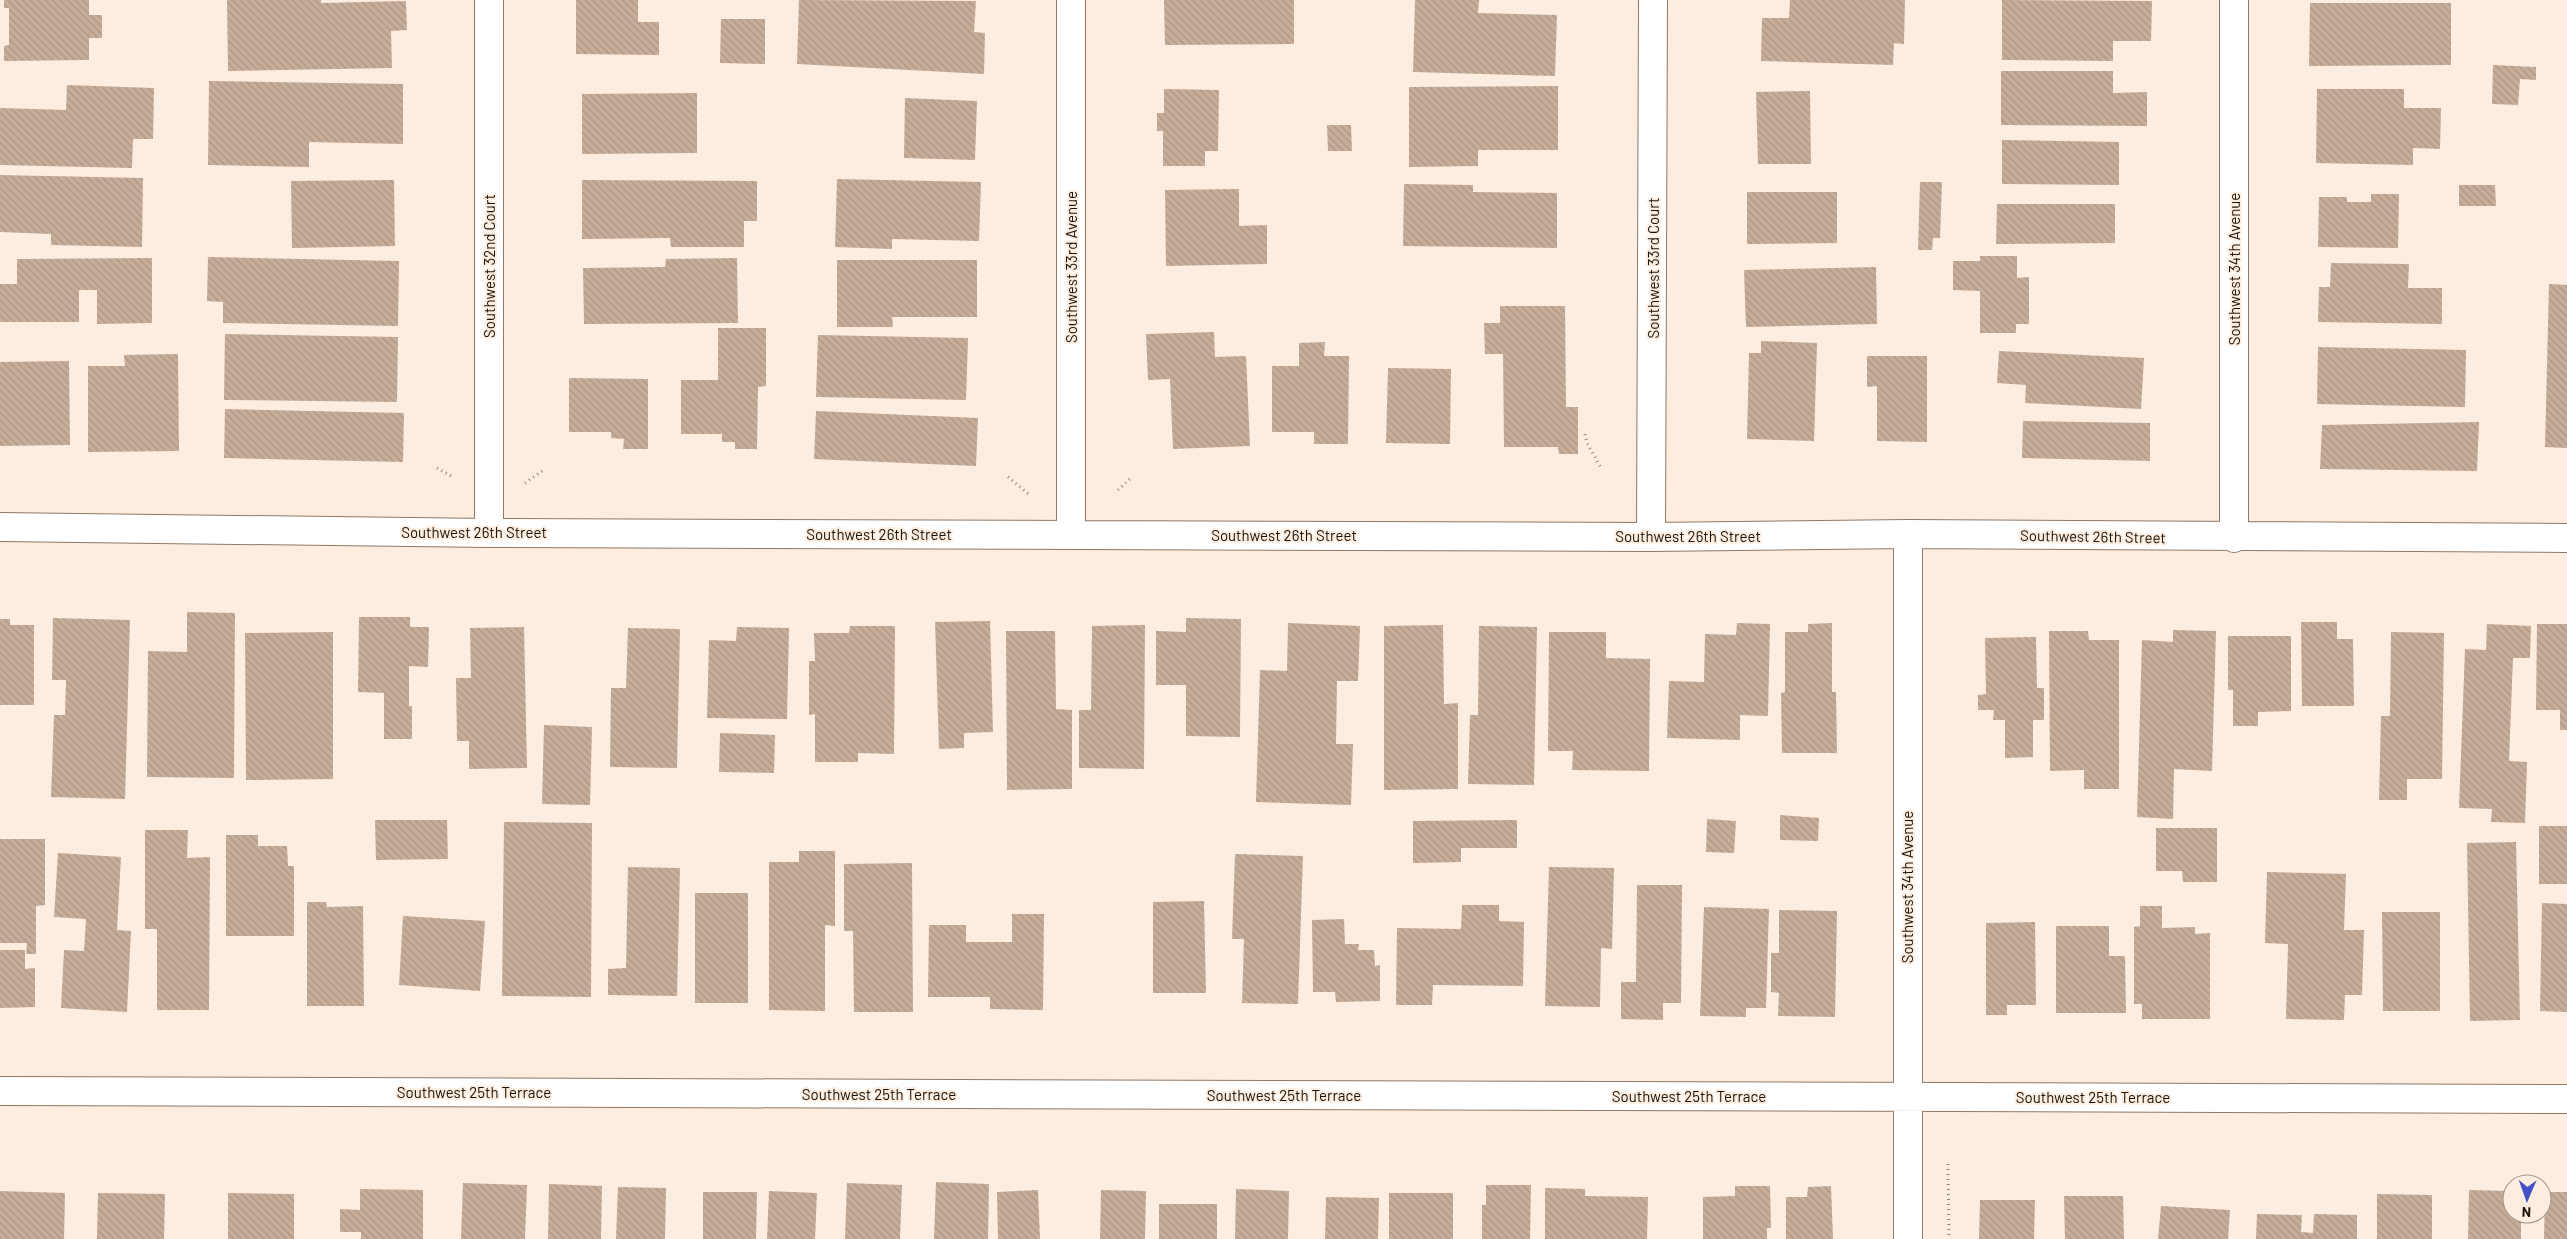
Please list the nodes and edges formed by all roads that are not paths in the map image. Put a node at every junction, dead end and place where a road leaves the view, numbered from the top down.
1 (489, 0) edge
2 (1072, 0) edge
3 (1652, 0) edge
4 (2234, 0) edge
5 (0, 528) edge
6 (489, 533) junction
7 (1071, 534) junction
8 (1908, 534) junction
9 (1652, 536) junction
10 (2234, 538) junction
11 (2567, 538) edge
12 (0, 1091) edge
13 (1908, 1096) junction
14 (2567, 1099) edge
15 (1908, 1239) edge

1 - 6 street, Southwest 32nd Court
2 - 7 street, Southwest 33rd Avenue
3 - 9 street, Southwest 33rd Court
4 - 10 street, Southwest 34th Avenue
5 - 6 street, Southwest 26th Street
6 - 7 street, Southwest 26th Street
7 - 9 street, Southwest 26th Street
8 - 9 street, Southwest 26th Street
8 - 10 street, Southwest 26th Street
8 - 13 street, Southwest 34th Avenue
10 - 11 street, Southwest 26th Street
12 - 13 street, Southwest 25th Terrace
13 - 14 street, Southwest 25th Terrace
13 - 15 street, Southwest 34th Avenue

